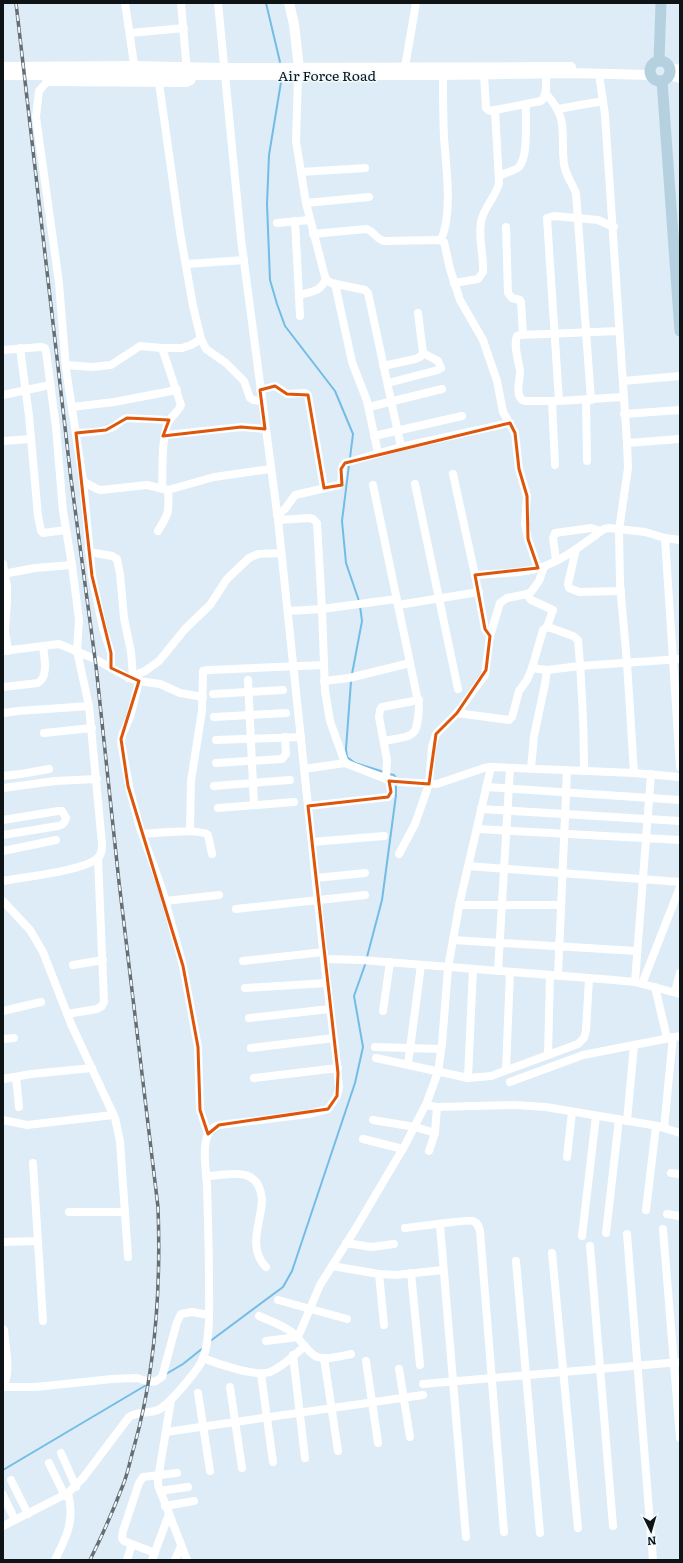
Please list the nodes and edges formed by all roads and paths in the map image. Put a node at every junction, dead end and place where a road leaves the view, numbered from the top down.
1 (125, 3) edge
2 (181, 3) edge
3 (218, 3) edge
4 (289, 3) edge
5 (416, 3) edge
6 (661, 3) edge
7 (184, 28) junction
8 (130, 33) junction
9 (660, 61) junction
10 (3, 67) edge
11 (405, 67) junction
12 (119, 71) junction
13 (135, 71) junction
14 (190, 72) junction
15 (225, 72) junction
16 (298, 72) junction
17 (650, 72) junction
18 (546, 74) junction
19 (599, 74) junction
20 (672, 74) edge
21 (3, 75) edge
22 (443, 75) junction
23 (484, 75) junction
24 (49, 79) junction
25 (159, 83) junction
26 (546, 94) junction
27 (603, 101) junction
28 (526, 105) junction
29 (558, 109) junction
30 (495, 110) junction
31 (365, 168) dead end
32 (302, 172) junction
33 (499, 176) junction
34 (369, 197) dead end
35 (306, 203) junction
36 (577, 218) junction
37 (310, 220) junction
38 (295, 221) junction
39 (277, 222) dead end
40 (506, 227) dead end
41 (614, 227) junction
42 (313, 234) junction
43 (441, 240) junction
44 (244, 260) junction
45 (186, 264) junction
46 (326, 279) junction
47 (454, 283) junction
48 (335, 284) junction
49 (299, 295) junction
50 (418, 314) dead end
51 (300, 316) dead end
52 (619, 330) junction
53 (586, 332) junction
54 (680, 332) edge
55 (554, 334) junction
56 (523, 335) junction
57 (201, 339) junction
58 (20, 348) junction
59 (162, 348) junction
60 (3, 350) edge
61 (423, 353) junction
62 (66, 365) junction
63 (383, 366) junction
64 (680, 376) edge
65 (623, 381) junction
66 (388, 383) junction
67 (50, 385) junction
68 (442, 389) dead end
69 (25, 390) junction
70 (177, 390) junction
71 (260, 390) junction
72 (3, 395) edge
73 (623, 397) junction
74 (392, 400) junction
75 (588, 400) junction
76 (262, 401) junction
77 (556, 401) junction
78 (72, 407) junction
79 (369, 407) junction
80 (680, 410) edge
81 (624, 414) junction
82 (462, 416) dead end
83 (170, 420) junction
84 (510, 423) junction
85 (265, 429) junction
86 (398, 431) junction
87 (76, 433) junction
88 (166, 435) junction
89 (374, 436) junction
90 (31, 439) junction
91 (680, 439) edge
92 (3, 441) edge
93 (627, 443) junction
94 (401, 447) junction
95 (378, 453) junction
96 (588, 461) dead end
97 (555, 465) dead end
98 (270, 469) junction
99 (453, 474) dead end
100 (83, 482) junction
101 (415, 484) dead end
102 (373, 485) dead end
103 (324, 488) junction
104 (165, 489) junction
105 (278, 518) junction
106 (66, 530) junction
107 (158, 530) dead end
108 (619, 530) junction
109 (601, 531) junction
110 (665, 538) junction
111 (680, 540) edge
112 (576, 549) junction
113 (89, 552) junction
114 (282, 553) junction
115 (556, 560) junction
116 (3, 564) edge
117 (72, 565) junction
118 (541, 567) junction
119 (4, 574) edge
120 (475, 575) junction
121 (621, 590) junction
122 (478, 592) junction
123 (527, 594) junction
124 (440, 598) junction
125 (397, 602) junction
126 (322, 609) junction
127 (288, 611) junction
128 (547, 627) junction
129 (490, 636) junction
130 (43, 646) junction
131 (5, 651) edge
132 (77, 651) junction
133 (676, 659) edge
134 (410, 663) junction
135 (627, 663) junction
136 (323, 665) junction
137 (580, 666) junction
138 (294, 667) junction
139 (111, 668) junction
140 (532, 668) junction
141 (547, 670) junction
142 (134, 678) junction
143 (248, 680) dead end
144 (324, 681) junction
145 (3, 688) edge
146 (458, 689) dead end
147 (283, 690) dead end
148 (248, 692) junction
149 (214, 694) dead end
150 (202, 697) junction
151 (419, 700) junction
152 (89, 706) junction
153 (3, 713) edge
154 (286, 713) dead end
155 (456, 713) junction
156 (250, 715) junction
157 (214, 717) dead end
158 (92, 728) junction
159 (44, 733) dead end
160 (285, 737) junction
161 (301, 737) junction
162 (251, 738) junction
163 (216, 740) dead end
164 (384, 740) junction
165 (252, 761) junction
166 (216, 763) dead end
167 (345, 763) junction
168 (490, 767) junction
169 (680, 767) edge
170 (510, 768) junction
171 (531, 768) junction
172 (49, 769) dead end
173 (304, 769) junction
174 (567, 771) junction
175 (584, 771) junction
176 (634, 773) junction
177 (651, 774) junction
178 (3, 776) edge
179 (680, 777) edge
180 (390, 778) junction
181 (97, 779) junction
182 (290, 780) dead end
183 (253, 783) junction
184 (429, 784) junction
185 (214, 786) dead end
186 (486, 787) junction
187 (3, 788) edge
188 (509, 789) junction
189 (566, 793) junction
190 (649, 798) junction
191 (680, 800) edge
192 (294, 802) dead end
193 (254, 805) junction
194 (308, 806) junction
195 (218, 808) dead end
196 (481, 809) junction
197 (508, 811) junction
198 (565, 814) junction
199 (3, 820) edge
200 (648, 820) junction
201 (680, 821) edge
202 (477, 829) junction
203 (506, 830) junction
204 (190, 831) junction
205 (142, 834) junction
206 (565, 834) junction
207 (3, 835) edge
208 (384, 836) dead end
209 (646, 838) junction
210 (56, 840) dead end
211 (680, 840) edge
212 (312, 842) junction
213 (3, 851) edge
214 (212, 854) dead end
215 (399, 854) dead end
216 (98, 858) junction
217 (468, 866) junction
218 (504, 869) junction
219 (365, 873) dead end
220 (563, 873) junction
221 (316, 878) junction
222 (643, 879) junction
223 (3, 880) edge
224 (680, 882) edge
225 (680, 887) edge
226 (218, 895) dead end
227 (365, 895) dead end
228 (318, 900) junction
229 (3, 901) edge
230 (165, 901) junction
231 (459, 905) junction
232 (502, 905) junction
233 (561, 905) junction
234 (677, 905) edge
235 (236, 909) dead end
236 (453, 940) junction
237 (500, 943) junction
238 (560, 947) junction
239 (637, 951) junction
240 (324, 956) junction
241 (103, 960) junction
242 (243, 961) dead end
243 (390, 962) junction
244 (72, 965) dead end
245 (421, 965) junction
246 (448, 967) junction
247 (472, 969) junction
248 (498, 971) junction
249 (510, 972) junction
250 (680, 973) edge
251 (554, 975) junction
252 (589, 978) junction
253 (327, 983) junction
254 (638, 983) junction
255 (655, 987) junction
256 (245, 988) dead end
257 (678, 993) edge
258 (41, 1002) dead end
259 (330, 1009) junction
260 (3, 1011) edge
261 (383, 1011) dead end
262 (67, 1014) junction
263 (249, 1018) dead end
264 (673, 1037) edge
265 (14, 1038) dead end
266 (334, 1038) junction
267 (3, 1039) edge
268 (634, 1045) junction
269 (375, 1047) dead end
270 (251, 1048) dead end
271 (410, 1048) junction
272 (441, 1049) junction
273 (548, 1055) junction
274 (376, 1058) dead end
275 (408, 1064) junction
276 (92, 1068) junction
277 (338, 1068) junction
278 (506, 1070) junction
279 (438, 1072) junction
280 (16, 1077) junction
281 (254, 1078) dead end
282 (468, 1078) junction
283 (3, 1079) edge
284 (510, 1082) dead end
285 (426, 1105) junction
286 (19, 1107) dead end
287 (437, 1107) junction
288 (572, 1112) junction
289 (113, 1115) junction
290 (596, 1116) junction
291 (619, 1119) junction
292 (3, 1120) edge
293 (373, 1120) dead end
294 (627, 1121) junction
295 (415, 1127) junction
296 (660, 1127) junction
297 (434, 1133) junction
298 (680, 1133) edge
299 (208, 1134) junction
300 (363, 1139) dead end
301 (403, 1149) junction
302 (428, 1151) dead end
303 (568, 1157) dead end
304 (33, 1163) dead end
305 (671, 1173) dead end
306 (680, 1174) edge
307 (206, 1176) junction
308 (646, 1210) dead end
309 (69, 1212) dead end
310 (125, 1212) junction
311 (667, 1214) dead end
312 (680, 1216) edge
313 (440, 1225) junction
314 (405, 1228) dead end
315 (663, 1229) dead end
316 (606, 1233) dead end
317 (627, 1234) dead end
318 (582, 1236) dead end
319 (38, 1241) junction
320 (3, 1242) edge
321 (346, 1243) junction
322 (394, 1244) dead end
323 (590, 1246) dead end
324 (552, 1253) dead end
325 (128, 1257) dead end
326 (516, 1261) dead end
327 (332, 1266) junction
328 (266, 1267) dead end
329 (444, 1270) junction
330 (411, 1273) junction
331 (379, 1274) junction
332 (278, 1300) dead end
333 (310, 1309) junction
334 (208, 1315) junction
335 (259, 1316) dead end
336 (347, 1319) dead end
337 (43, 1321) dead end
338 (384, 1325) dead end
339 (3, 1330) edge
340 (298, 1337) junction
341 (266, 1341) dead end
342 (305, 1346) junction
343 (352, 1354) dead end
344 (204, 1355) junction
345 (293, 1355) junction
346 (324, 1358) junction
347 (366, 1361) dead end
348 (677, 1362) edge
349 (420, 1365) dead end
350 (637, 1366) junction
351 (399, 1368) dead end
352 (600, 1369) junction
353 (563, 1372) junction
354 (261, 1374) junction
355 (526, 1375) junction
356 (492, 1378) junction
357 (453, 1381) junction
358 (422, 1384) dead end
359 (3, 1386) edge
360 (230, 1387) dead end
361 (198, 1393) dead end
362 (423, 1396) dead end
363 (404, 1398) junction
364 (171, 1400) junction
365 (372, 1403) junction
366 (332, 1408) junction
367 (300, 1413) junction
368 (267, 1417) junction
369 (235, 1422) junction
370 (203, 1426) junction
371 (166, 1432) junction
372 (410, 1437) dead end
373 (680, 1438) edge
374 (378, 1443) dead end
375 (338, 1452) dead end
376 (61, 1453) dead end
377 (305, 1458) dead end
378 (273, 1462) dead end
379 (49, 1463) dead end
380 (242, 1468) dead end
381 (210, 1471) dead end
382 (177, 1473) dead end
383 (158, 1474) junction
384 (11, 1480) dead end
385 (76, 1487) junction
386 (188, 1487) dead end
387 (160, 1492) junction
388 (66, 1494) junction
389 (3, 1495) edge
390 (194, 1501) dead end
391 (167, 1510) junction
392 (28, 1514) junction
393 (15, 1520) junction
394 (3, 1526) edge
395 (613, 1526) dead end
396 (578, 1528) dead end
397 (504, 1532) dead end
398 (540, 1533) dead end
399 (466, 1537) dead end
400 (132, 1544) junction
401 (181, 1546) junction
402 (154, 1556) edge
403 (55, 1560) edge
404 (127, 1560) edge
405 (175, 1560) edge
406 (187, 1560) edge
407 (653, 1560) edge

1 - 8 street
2 - 7 street
3 - 15 street
4 - 16 street
5 - 11 street
6 - 9 main road
7 - 8 street
7 - 14 street
8 - 13 street
9 - 17 main road
9 - 20 main road
10 - 12 street, Air Force Road
11 - 16 street, Air Force Road
11 - 17 street, Air Force Road
12 - 13 street, Air Force Road
12 - 24 street, Air Force Road
13 - 14 street, Air Force Road
14 - 15 street, Air Force Road
14 - 25 street
15 - 16 street, Air Force Road
15 - 44 street
16 - 22 street, Air Force Road
16 - 32 street
17 - 19 street, Air Force Road
17 - 20 main road
18 - 19 street, Air Force Road
18 - 23 street, Air Force Road
18 - 26 street
19 - 27 street
20 - 54 main road
21 - 24 street, Air Force Road
22 - 23 street, Air Force Road
22 - 43 street
23 - 30 street
24 - 25 street
24 - 62 street
25 - 45 street
26 - 28 street
26 - 29 street
27 - 29 street
27 - 41 street
28 - 30 street
28 - 33 street
29 - 36 street
30 - 33 street
31 - 32 street
32 - 35 street
33 - 47 street
34 - 35 street
35 - 37 street
36 - 41 street
36 - 53 street
36 - 55 street
37 - 38 street
37 - 42 street
38 - 39 street
38 - 49 street
40 - 56 street
41 - 52 street
42 - 43 street
42 - 46 street
43 - 47 street
44 - 45 street
44 - 71 street
45 - 57 street
46 - 48 street
46 - 49 street
47 - 84 street
48 - 63 street
48 - 79 street
49 - 51 street
50 - 61 street
52 - 53 street
52 - 65 street
53 - 55 street
53 - 75 street
55 - 56 street
55 - 77 street
56 - 77 street
57 - 59 street
57 - 76 street
58 - 60 street
58 - 67 street
58 - 69 street
59 - 62 street
59 - 70 street
61 - 63 street
61 - 66 street
62 - 78 street
63 - 66 street
64 - 65 street
65 - 73 street
66 - 74 street
67 - 69 street
67 - 106 street
68 - 74 street
69 - 72 street
69 - 90 street
70 - 78 street
70 - 83 street
71 - 76 street
71 - 103 street
73 - 75 street
73 - 81 street
74 - 79 street
74 - 86 street
75 - 77 street
75 - 96 street
76 - 85 street
77 - 97 street
78 - 87 street
79 - 89 street
80 - 81 street
81 - 93 street
82 - 86 street
83 - 87 street
83 - 88 street
84 - 94 street
84 - 118 street
85 - 88 street
85 - 98 street
86 - 89 street
86 - 94 street
87 - 100 street
88 - 104 street
89 - 95 street
90 - 92 street
90 - 106 street
91 - 93 street
93 - 108 street
94 - 95 street
95 - 103 street
98 - 104 street
98 - 105 street
99 - 120 street
100 - 104 street
100 - 113 street
101 - 124 street
102 - 125 street
103 - 105 street
104 - 107 street
105 - 114 street
105 - 126 street
106 - 117 street
108 - 109 street
108 - 110 street
108 - 121 street
109 - 112 street
109 - 115 street
110 - 111 street
110 - 133 street
112 - 115 street
112 - 121 street
113 - 139 street
113 - 142 street
114 - 127 street
114 - 142 street
115 - 118 street
116 - 119 street
117 - 119 street
117 - 132 street
118 - 120 street
118 - 123 street
119 - 131 street
120 - 122 street
121 - 135 street
122 - 124 street
122 - 129 street
123 - 128 street
123 - 129 street
124 - 125 street
124 - 146 street
125 - 126 street
125 - 134 street
126 - 127 street
126 - 136 street
127 - 138 street
128 - 137 street
128 - 140 street
129 - 155 street
130 - 131 street
130 - 132 street
130 - 145 street
132 - 139 street
132 - 152 street
133 - 135 street
133 - 169 street
134 - 144 street
134 - 151 street
135 - 137 street
135 - 176 street
136 - 138 street
136 - 144 street
137 - 141 street
137 - 175 street
138 - 150 street
138 - 161 street
139 - 142 street
140 - 141 street
140 - 155 street
141 - 171 street
142 - 150 street
142 - 205 street
143 - 148 street
144 - 167 street
147 - 148 street
148 - 149 street
148 - 156 street
150 - 204 street
151 - 164 street
151 - 164 street
152 - 153 street
152 - 158 street
154 - 156 street
155 - 184 street
156 - 157 street
156 - 162 street
158 - 159 street
158 - 181 street
160 - 161 street
160 - 162 street
160 - 165 street
161 - 173 street
162 - 163 street
162 - 165 street
164 - 180 street
165 - 166 street
165 - 183 street
167 - 173 street
167 - 180 street
168 - 170 street
168 - 184 street
168 - 186 street
170 - 171 street
170 - 188 street
171 - 174 street
172 - 178 street
173 - 194 street
174 - 175 street
174 - 189 street
175 - 176 street
176 - 177 street
177 - 179 street
177 - 190 street
180 - 184 street
180 - 194 street
181 - 187 street
181 - 216 street
182 - 183 street
183 - 185 street
183 - 193 street
184 - 215 street
186 - 188 street
186 - 196 street
188 - 189 street
188 - 197 street
189 - 190 street
189 - 198 street
190 - 191 street
190 - 200 street
192 - 193 street
193 - 195 street
194 - 212 street
196 - 197 street
196 - 202 street
197 - 198 street
197 - 203 street
198 - 200 street
198 - 206 street
199 - 207 street
200 - 201 street
200 - 209 street
202 - 203 street
202 - 217 street
203 - 206 street
203 - 218 street
204 - 205 street
204 - 214 street
205 - 230 street
206 - 209 street
206 - 220 street
208 - 212 street
209 - 211 street
209 - 222 street
210 - 213 street
212 - 221 street
216 - 223 street
216 - 241 street
217 - 218 street
217 - 231 street
218 - 220 street
218 - 232 street
219 - 221 street
220 - 222 street
220 - 233 street
221 - 228 street
222 - 224 street
222 - 239 street
225 - 234 street
226 - 230 street
227 - 228 street
228 - 235 street
228 - 240 street
229 - 262 street
230 - 299 street
231 - 232 street
231 - 236 street
232 - 233 street
232 - 237 street
233 - 238 street
234 - 254 street
236 - 237 street
236 - 246 street
237 - 238 street
237 - 248 street
238 - 239 street
238 - 251 street
239 - 254 street
240 - 242 street
240 - 243 street
240 - 253 street
241 - 244 street
241 - 262 street
243 - 245 street
243 - 261 street
245 - 246 street
245 - 271 street
246 - 247 street
246 - 272 street
247 - 248 street
247 - 282 street
248 - 249 street
249 - 251 street
249 - 278 street
250 - 257 street
251 - 252 street
251 - 273 street
252 - 254 street
252 - 273 street
253 - 256 street
253 - 259 street
254 - 255 street
255 - 257 street
255 - 264 street
258 - 260 street
259 - 263 street
259 - 266 street
262 - 276 street
264 - 268 street
264 - 296 street
265 - 267 street
266 - 270 street
266 - 277 street
268 - 284 street
268 - 294 street
269 - 271 street
271 - 272 street
271 - 275 street
272 - 279 street
273 - 278 street
274 - 275 street
275 - 279 street
276 - 280 street
276 - 289 street
277 - 281 street
277 - 299 street
278 - 282 street
279 - 282 street
279 - 285 street
280 - 283 street
280 - 286 street
285 - 287 street
285 - 295 street
287 - 288 street
287 - 297 street
288 - 290 street
288 - 303 street
289 - 292 street
289 - 310 street
290 - 291 street
290 - 318 street
291 - 294 street
291 - 316 street
293 - 295 street
294 - 296 street
295 - 297 street
295 - 301 street
296 - 298 street
296 - 308 street
297 - 302 street
299 - 307 street
300 - 301 street
301 - 321 street
304 - 319 street
305 - 306 street
307 - 328 street
307 - 334 street
309 - 310 street
310 - 325 street
311 - 312 street
313 - 314 street
313 - 329 street
313 - 356 street
315 - 348 street
317 - 350 street
319 - 320 street
319 - 337 street
321 - 322 street
321 - 327 street
323 - 352 street
324 - 353 street
326 - 355 street
327 - 331 street
327 - 333 street
329 - 330 street
329 - 357 street
330 - 331 street
330 - 349 street
331 - 338 street
332 - 333 street
333 - 336 street
333 - 340 street
334 - 344 street
334 - 359 street
335 - 340 street
339 - 359 street
340 - 341 street
340 - 342 street
342 - 345 street
342 - 346 street
343 - 346 street
344 - 354 street
344 - 364 street
345 - 354 street
345 - 367 street
346 - 366 street
347 - 365 street
348 - 350 street
348 - 373 street
350 - 352 street
350 - 407 street
351 - 363 street
352 - 353 street
352 - 395 street
353 - 355 street
353 - 396 street
354 - 368 street
355 - 356 street
355 - 398 street
356 - 357 street
356 - 397 street
357 - 358 street
357 - 399 street
360 - 369 street
361 - 370 street
362 - 363 street
363 - 365 street
363 - 372 street
364 - 371 street
364 - 385 street
365 - 366 street
365 - 374 street
366 - 367 street
366 - 375 street
367 - 368 street
367 - 377 street
368 - 369 street
368 - 378 street
369 - 370 street
369 - 380 street
370 - 371 street
370 - 381 street
371 - 383 street
376 - 385 street
379 - 388 street
382 - 383 street
383 - 387 street
383 - 400 street
384 - 392 street
385 - 388 street
386 - 387 street
387 - 391 street
388 - 392 street
388 - 403 street
389 - 393 street
390 - 391 street
391 - 401 street
391 - 402 street
392 - 393 street
393 - 394 street
400 - 402 street
400 - 404 street
401 - 405 street
401 - 406 street

